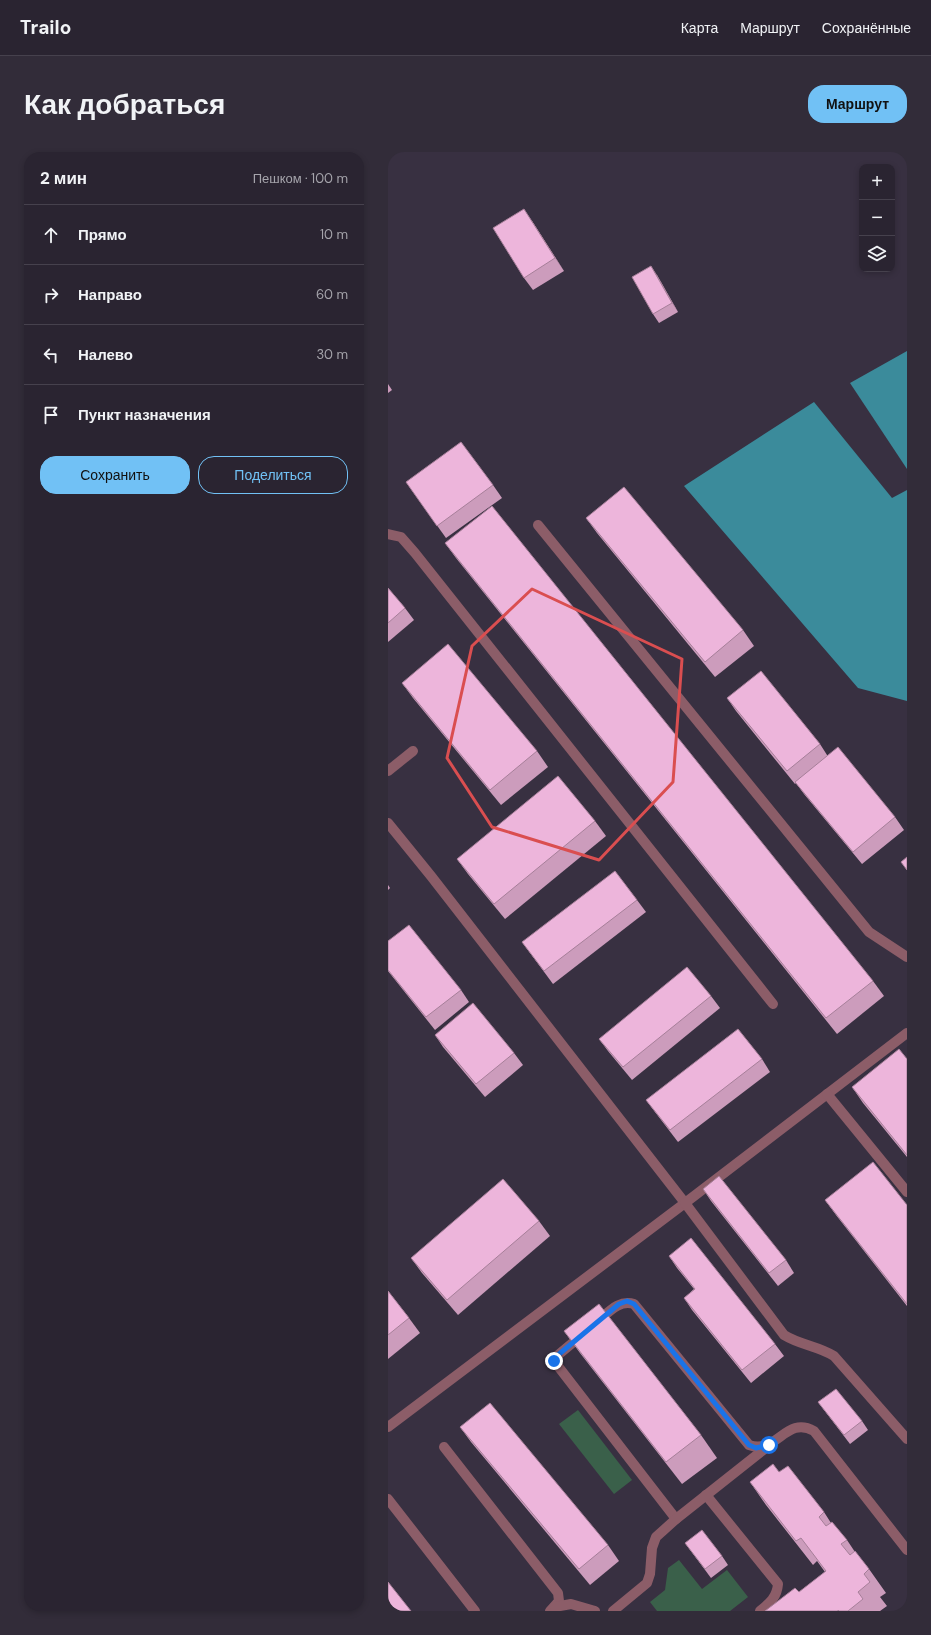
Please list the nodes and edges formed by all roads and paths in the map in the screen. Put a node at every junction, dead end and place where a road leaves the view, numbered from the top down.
1 (538, 525) dead end
2 (388, 534) edge
3 (413, 751) dead end
4 (388, 771) edge
5 (388, 823) edge
6 (907, 957) edge
7 (774, 1004) dead end
8 (907, 1033) edge
9 (827, 1094) junction
10 (907, 1192) edge
11 (684, 1203) junction
12 (388, 1427) edge
13 (907, 1439) edge
14 (769, 1445) junction
15 (444, 1447) dead end
16 (706, 1495) junction
17 (388, 1499) edge
18 (676, 1518) junction
19 (907, 1550) edge
20 (553, 1609) edge
21 (475, 1611) edge
22 (595, 1611) edge
23 (613, 1611) edge
24 (760, 1611) edge

1 - 6 lane
2 - 7 lane
3 - 4 lane
5 - 11 lane
8 - 9 lane
9 - 10 lane
9 - 11 lane
11 - 12 lane
11 - 13 lane
14 - 16 lane
14 - 18 lane
14 - 19 lane
15 - 20 lane
16 - 18 lane
16 - 24 lane
17 - 21 lane
18 - 23 lane
20 - 22 lane

